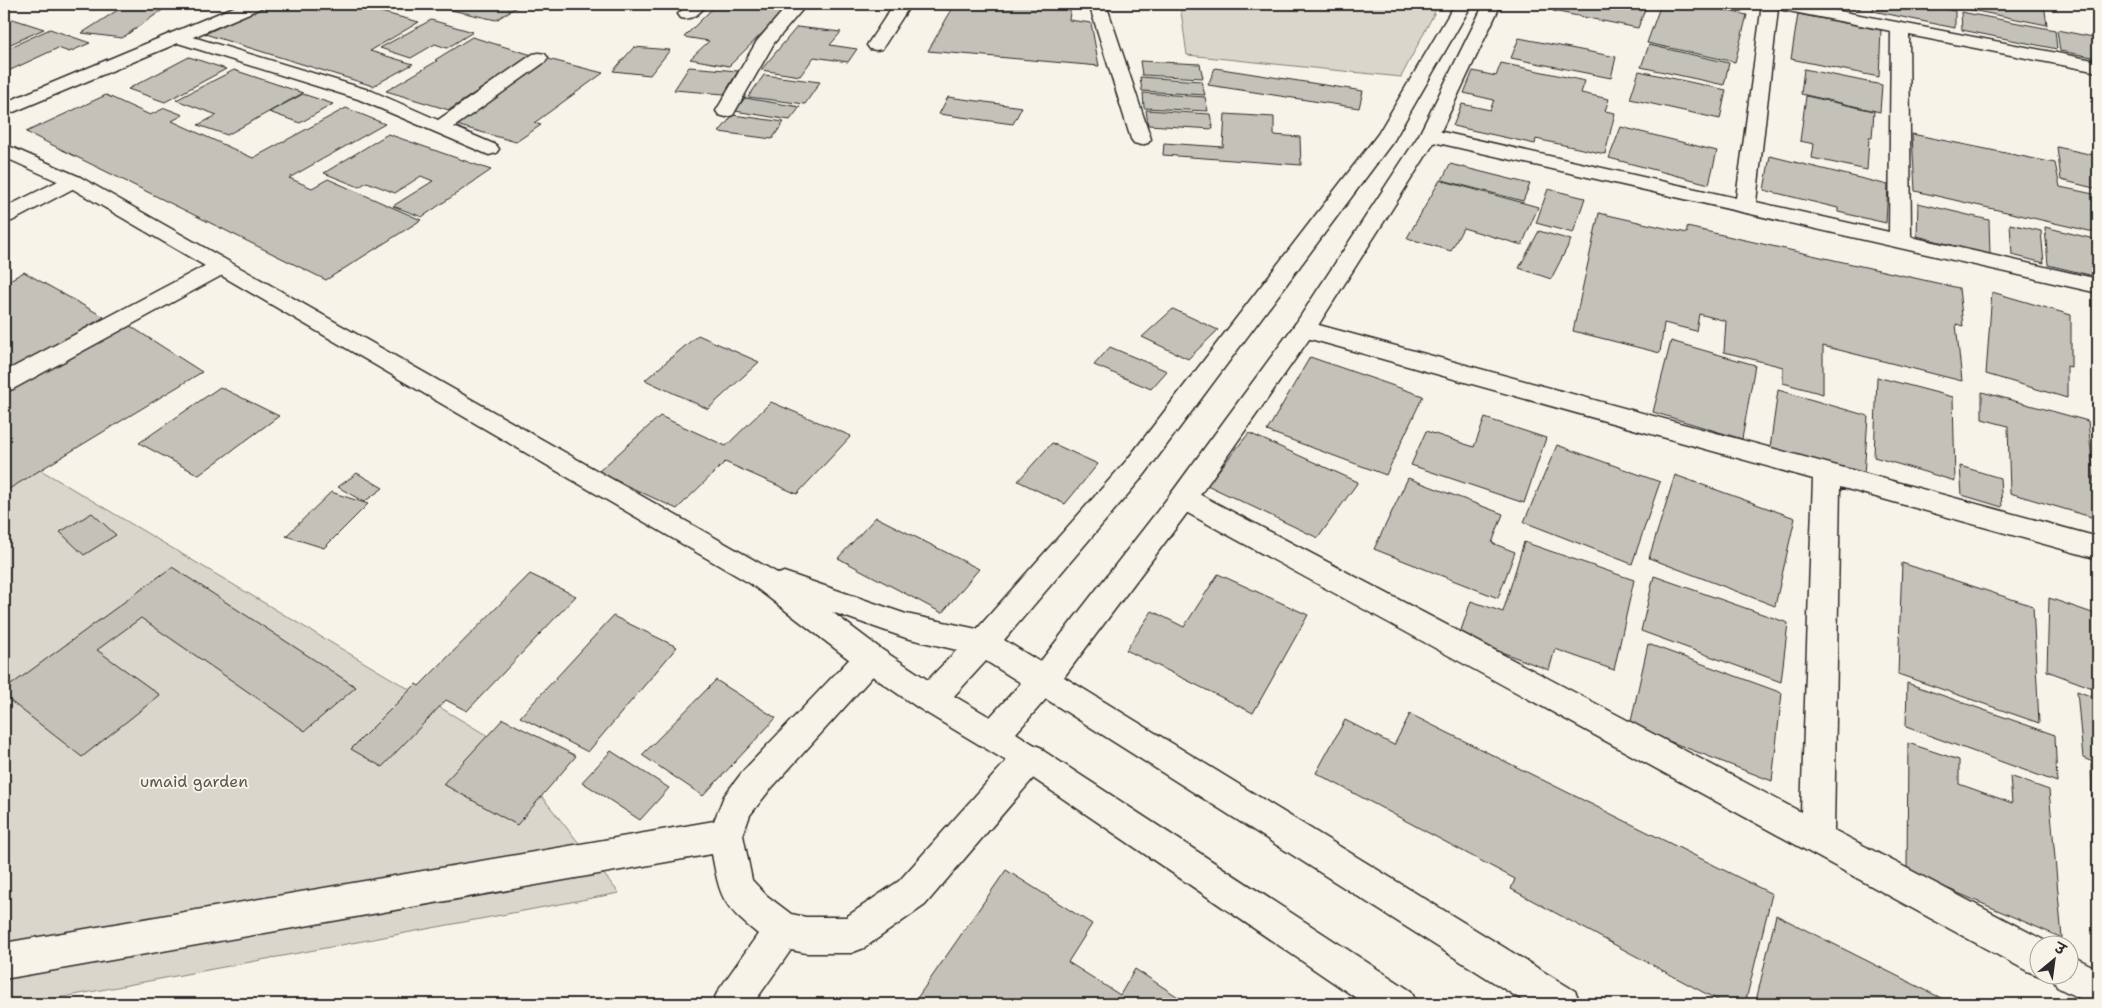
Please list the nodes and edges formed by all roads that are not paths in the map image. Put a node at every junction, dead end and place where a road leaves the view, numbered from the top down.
1 (255, 4) edge
2 (798, 4) edge
3 (902, 4) edge
4 (1097, 4) edge
5 (1463, 4) edge
6 (1494, 4) edge
7 (1770, 4) edge
8 (1777, 4) edge
9 (1900, 28) junction
10 (176, 36) junction
11 (876, 45) dead end
12 (540, 58) dead end
13 (2098, 66) edge
14 (4, 110) edge
15 (726, 111) dead end
16 (441, 127) junction
17 (1429, 135) junction
18 (1141, 139) dead end
19 (489, 149) dead end
20 (4, 150) edge
21 (73, 182) junction
22 (1745, 207) junction
23 (4, 216) edge
24 (1900, 241) junction
25 (220, 267) junction
26 (2098, 286) edge
27 (1304, 329) junction
28 (4, 383) edge
29 (1827, 473) junction
30 (1183, 498) junction
31 (2098, 548) edge
32 (762, 576) junction
33 (983, 644) junction
34 (870, 658) junction
35 (1044, 680) junction
36 (931, 700) junction
37 (992, 737) junction
38 (1030, 758) junction
39 (726, 835) junction
40 (1816, 838) junction
41 (783, 930) junction
42 (2030, 953) edge
43 (4, 961) edge
44 (2080, 980) edge
45 (2098, 990) edge
46 (731, 1004) edge
47 (1398, 1004) edge
48 (1562, 1004) edge

1 - 10 street
2 - 15 street
3 - 11 street
4 - 18 street
5 - 33 street
6 - 17 street
7 - 22 street
8 - 9 street
9 - 13 street
9 - 24 street
10 - 14 street
10 - 16 street
12 - 16 street
16 - 19 street
17 - 22 street
17 - 27 street
20 - 21 street
21 - 23 street
21 - 25 street
22 - 24 street
24 - 26 street
25 - 28 street
25 - 32 street
27 - 29 street
27 - 30 street
29 - 31 street
29 - 40 street
30 - 35 street
30 - 40 street
32 - 33 street
32 - 34 street
33 - 35 street
33 - 36 street
34 - 36 street
34 - 39 street
35 - 37 street
35 - 48 street
36 - 37 street
37 - 38 street
38 - 41 street
38 - 47 street
39 - 41 street
39 - 43 street
40 - 42 street
41 - 46 street
44 - 45 street

